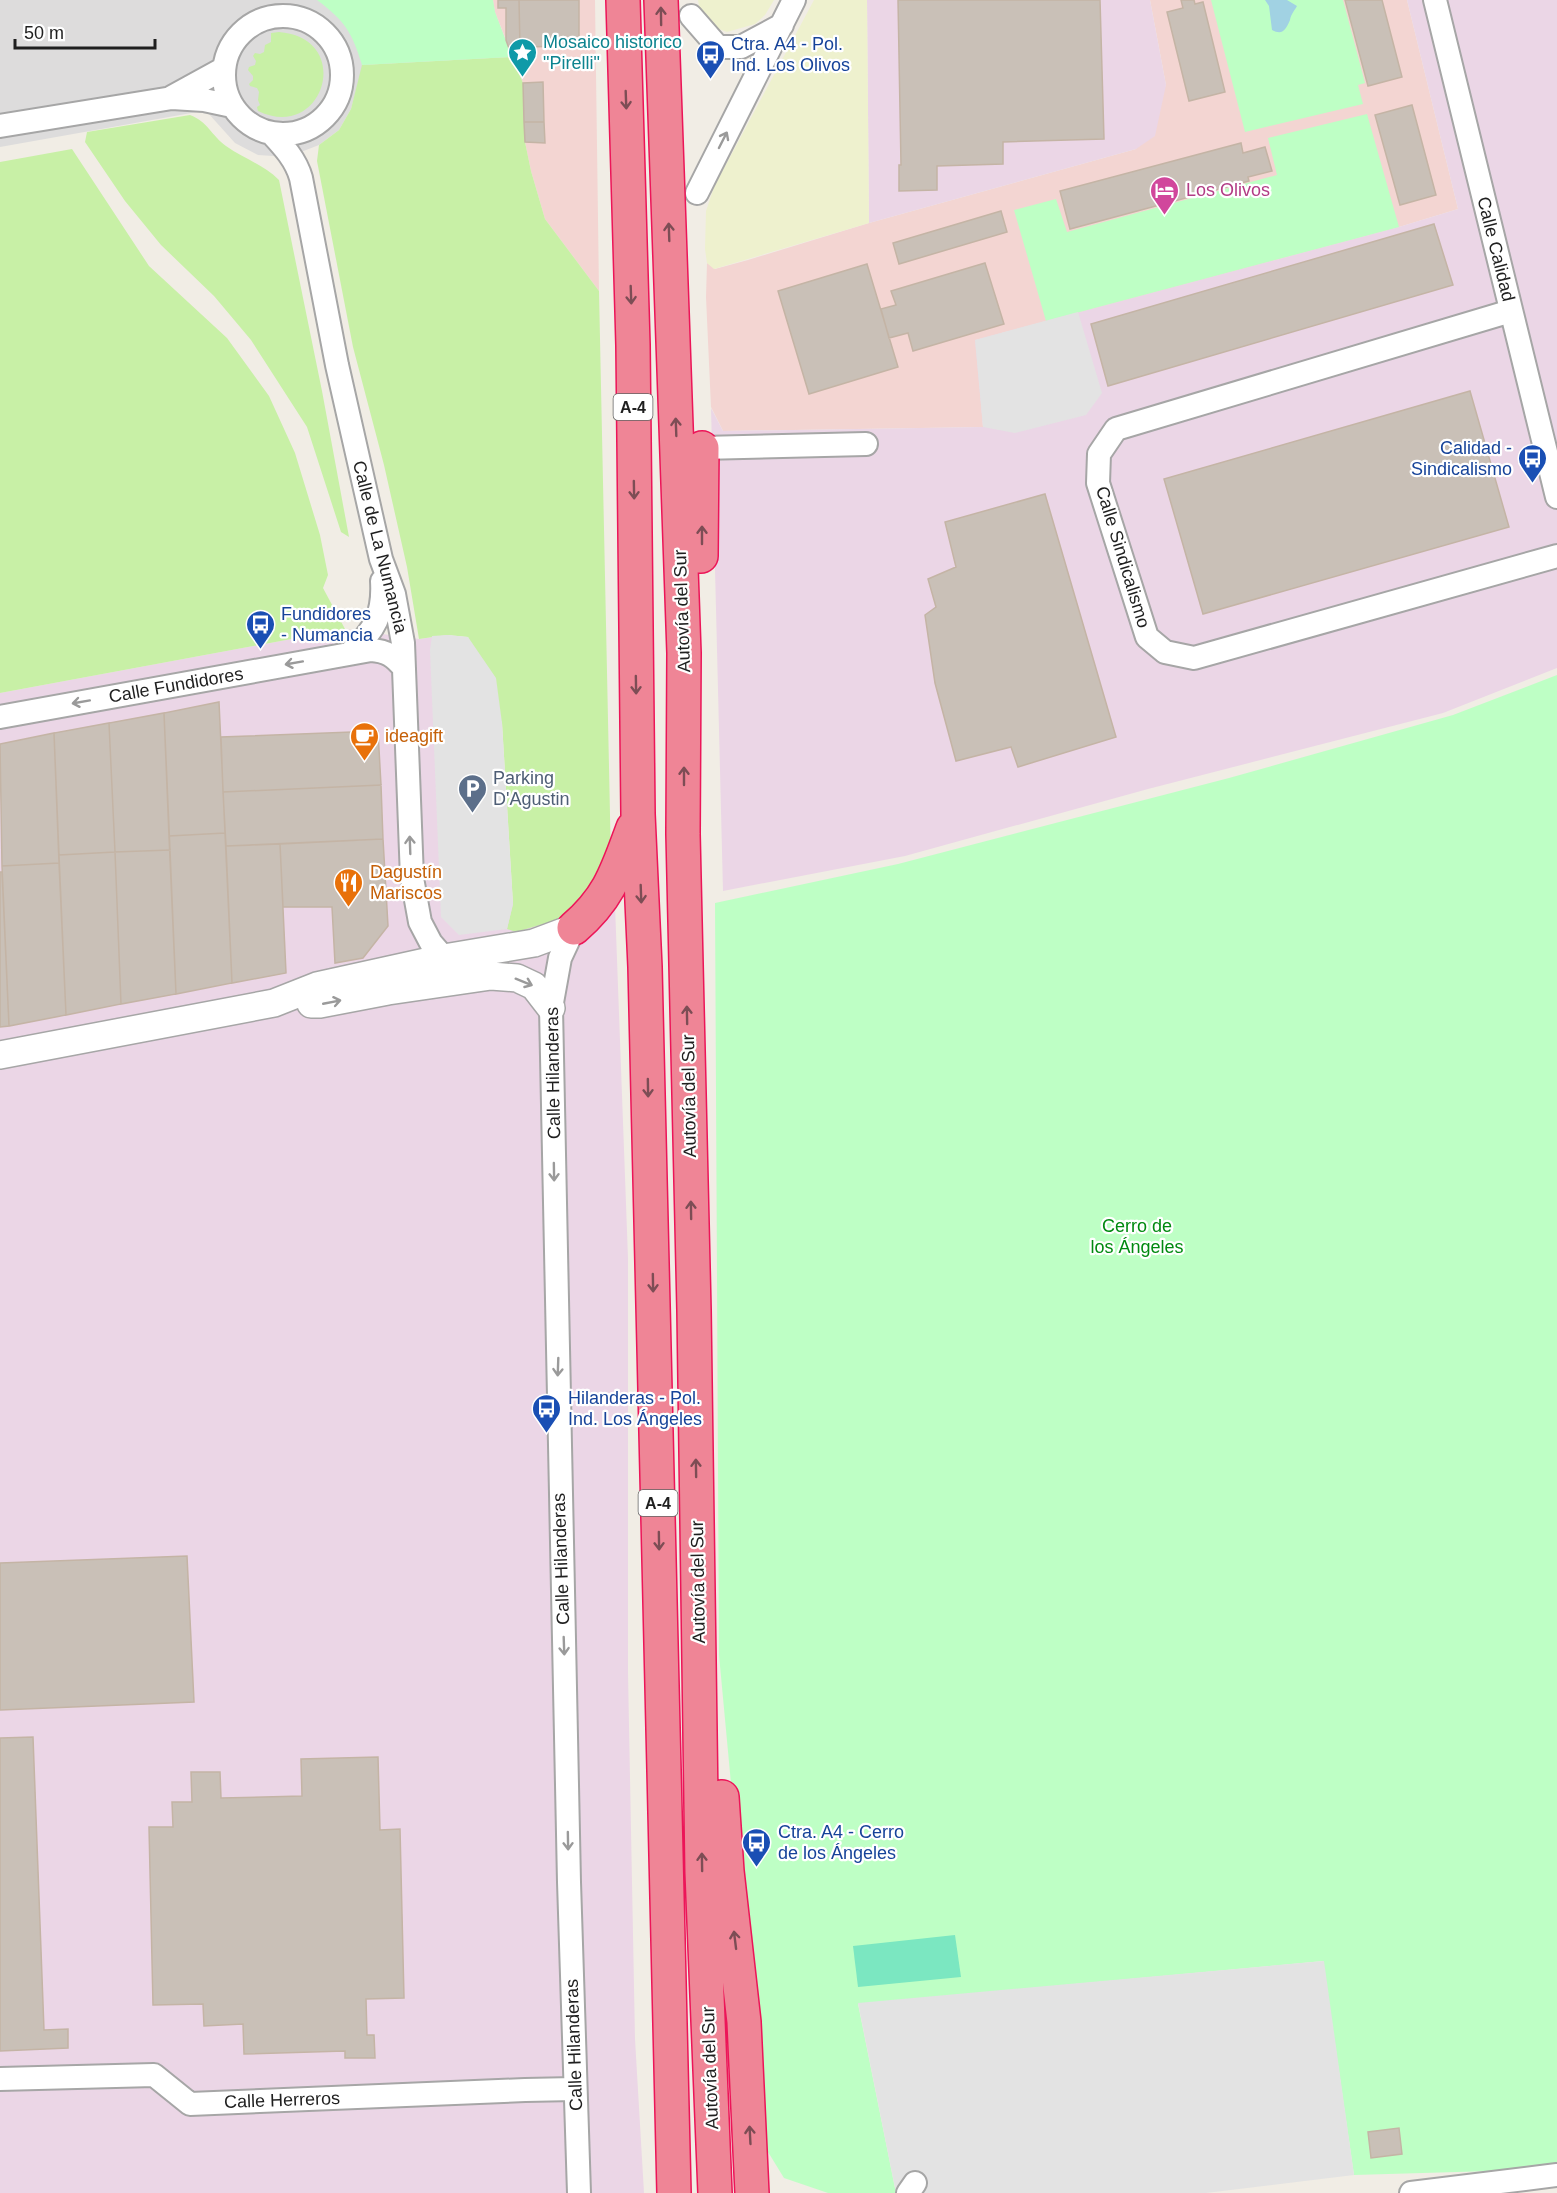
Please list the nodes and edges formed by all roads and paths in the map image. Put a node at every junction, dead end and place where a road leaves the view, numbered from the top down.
1 (623, 0) edge
2 (661, 0) edge
3 (794, 0) edge
4 (1435, 0) edge
5 (285, 8) edge
6 (260, 11) edge
7 (691, 16) dead end
8 (782, 25) junction
9 (223, 69) junction
10 (172, 98) junction
11 (232, 106) junction
12 (0, 126) edge
13 (312, 128) junction
14 (271, 133) junction
15 (298, 169) junction
16 (697, 193) dead end
17 (1511, 311) junction
18 (866, 444) dead end
19 (702, 448) joint
20 (1557, 497) edge
21 (1557, 556) edge
22 (381, 558) junction
23 (351, 652) junction
24 (684, 653) junction
25 (404, 668) junction
26 (0, 717) edge
27 (638, 814) junction
28 (574, 928) junction
29 (444, 958) junction
30 (440, 985) junction
31 (274, 1003) junction
32 (551, 1008) junction
33 (0, 1055) edge
34 (699, 1631) junction
35 (0, 2079) edge
36 (575, 2089) junction
37 (1557, 2175) edge
38 (579, 2193) edge
39 (674, 2193) edge
40 (715, 2193) edge
41 (752, 2193) edge
42 (1411, 2193) edge

1 -> 27 highway, Autovía del Sur / A-4
24 -> 2 highway, Autovía del Sur / A-4
3 - 8 street
4 - 17 street, Calle Calidad
5 - 6 street
5 - 13 street
6 - 9 street
7 - 8 street
16 -> 8 street
9 - 10 street
9 - 11 street
10 - 11 street
10 - 12 street
11 - 14 street
13 - 14 street
13 - 15 street, Calle de La Numancia
14 - 15 street, Calle de La Numancia
15 - 22 street, Calle de La Numancia
17 - 20 street, Calle Calidad
17 - 21 street, Calle Sindicalismo
18 - 19 street
24 -> 19 highway
22 - 23 street
22 - 25 street, Calle de La Numancia
23 - 25 street, Calle Fundidores
23 -> 26 street, Calle Fundidores
34 -> 24 highway, Autovía del Sur / A-4
29 -> 25 street, Calle de La Numancia
27 - 28 highway
27 -> 39 highway, Autovía del Sur / A-4
28 - 29 street
28 - 32 street, Calle Hilanderas
29 - 30 street
29 - 31 street
31 -> 30 street
30 -> 32 street
31 - 33 street
32 -> 36 street, Calle Hilanderas
40 -> 34 highway, Autovía del Sur / A-4
41 -> 34 highway
35 - 36 street, Calle Herreros
36 - 38 street, Calle Hilanderas
37 - 42 street

